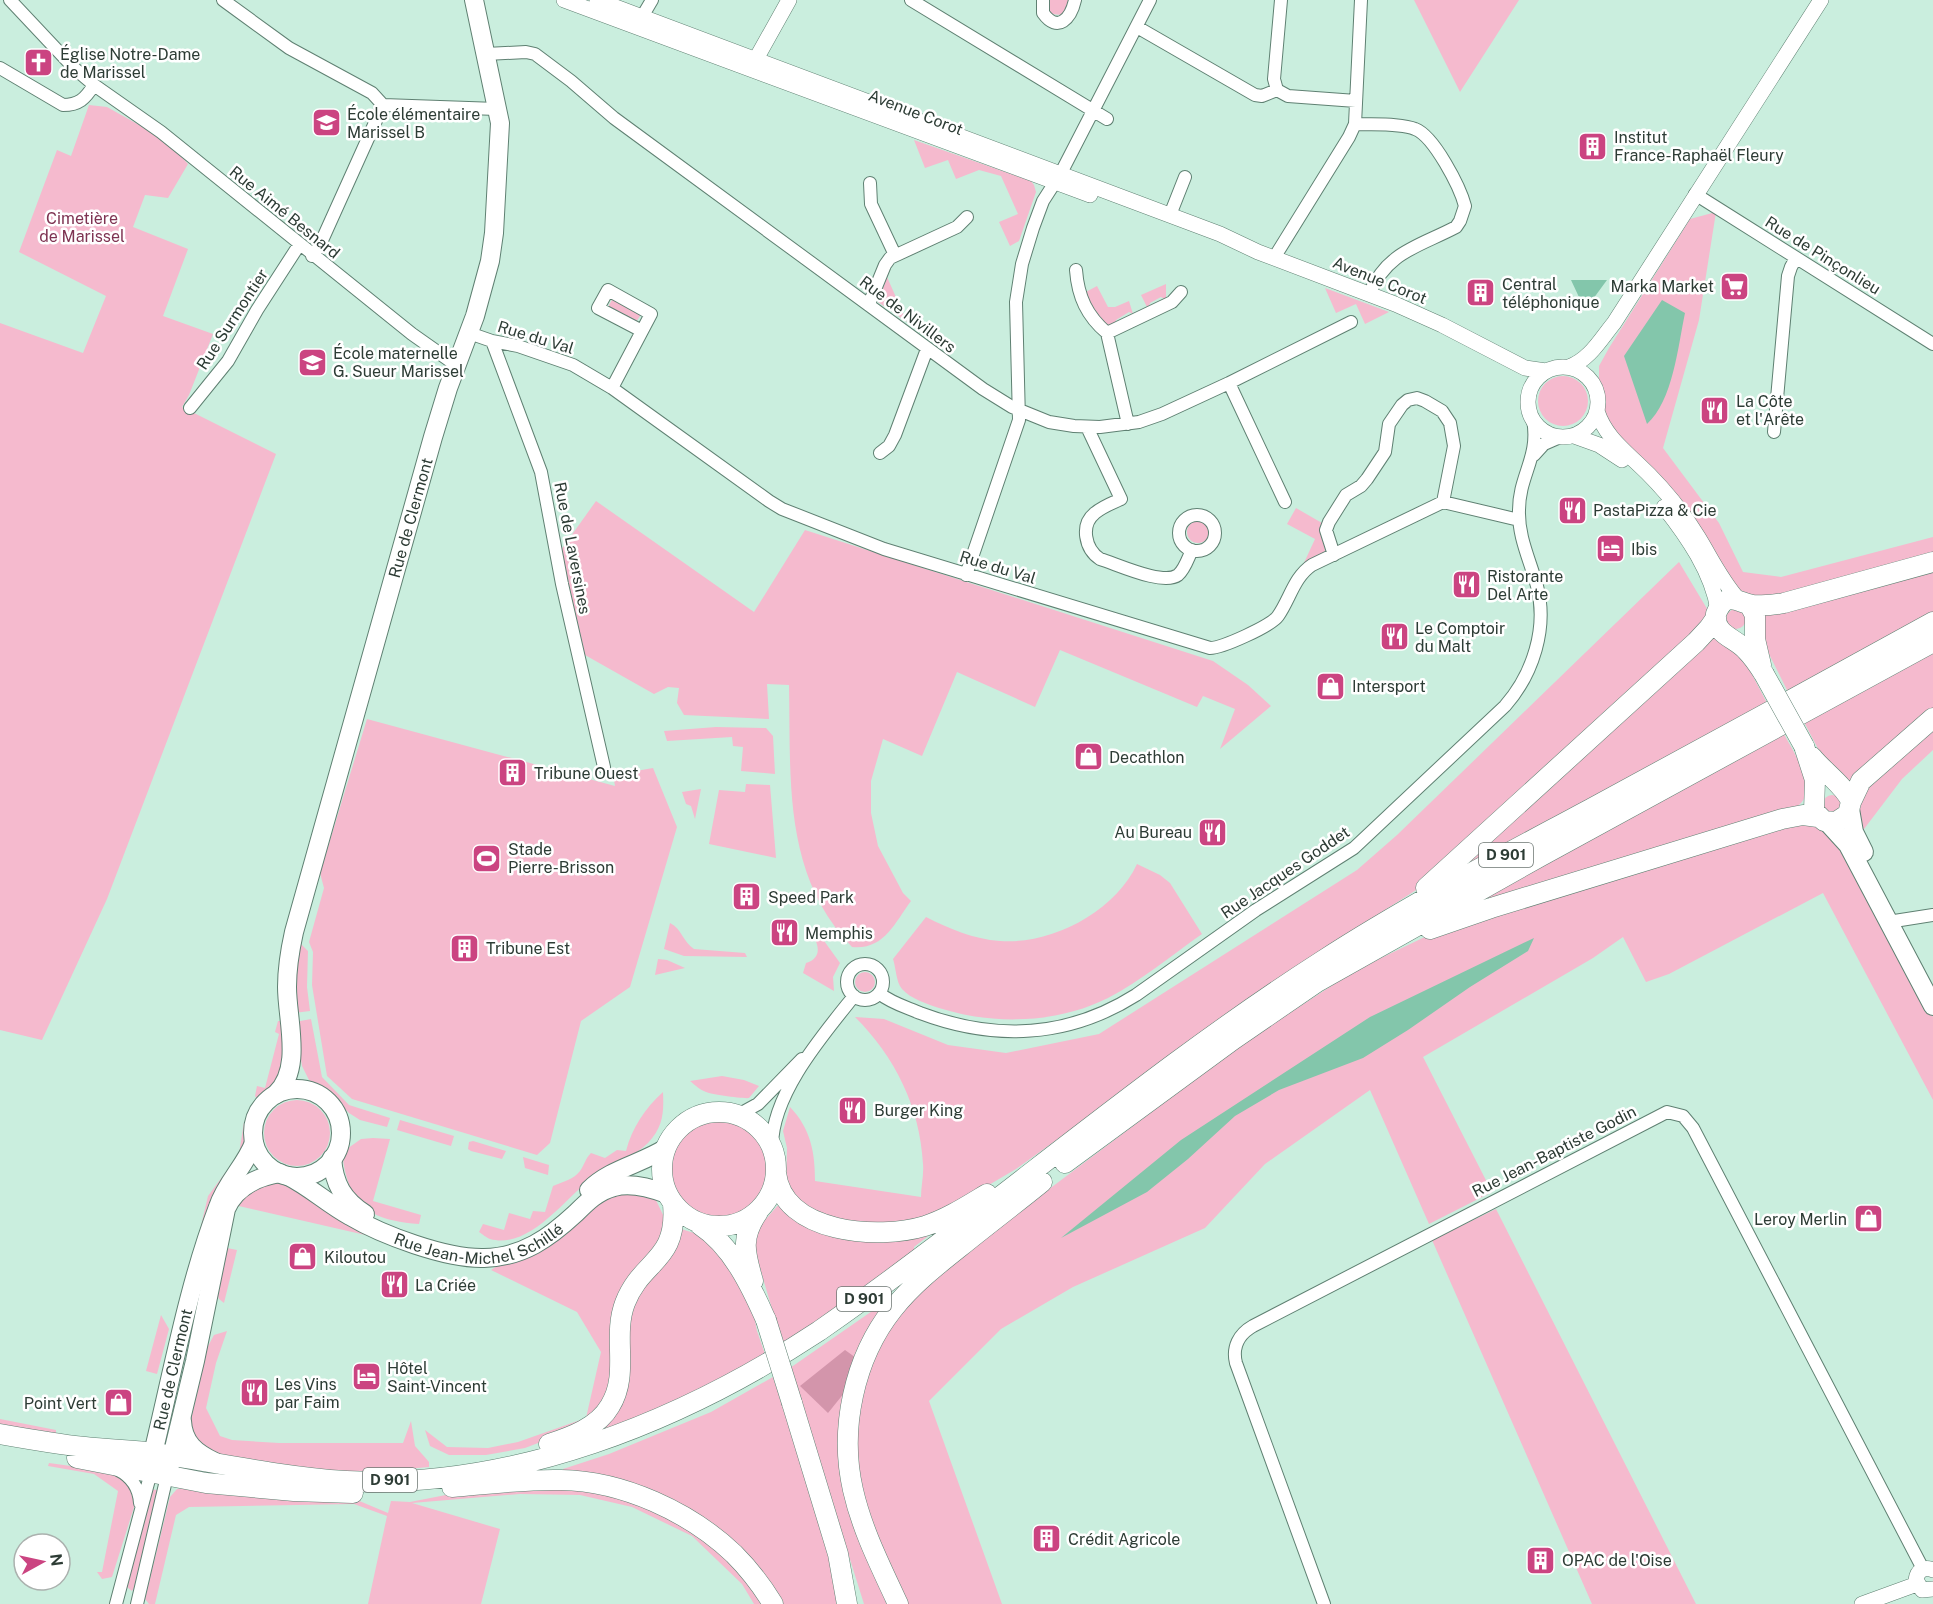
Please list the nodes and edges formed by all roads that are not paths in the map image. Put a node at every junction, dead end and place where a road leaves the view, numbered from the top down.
1 (10, 0) edge
2 (223, 0) edge
3 (474, 0) edge
4 (564, 0) edge
5 (597, 0) edge
6 (652, 0) edge
7 (789, 0) edge
8 (911, 0) edge
9 (1043, 0) edge
10 (1075, 0) edge
11 (1150, 0) edge
12 (1281, 0) edge
13 (1361, 0) edge
14 (1821, 0) edge
15 (639, 22) junction
16 (1137, 27) junction
17 (486, 54) junction
18 (753, 64) junction
19 (0, 68) edge
20 (93, 86) junction
21 (1277, 90) junction
22 (1356, 101) junction
23 (383, 105) junction
24 (497, 109) junction
25 (1093, 111) junction
26 (1107, 119) dead end
27 (1355, 124) junction
28 (1185, 177) dead end
29 (1058, 178) junction
30 (870, 183) dead end
31 (1695, 194) junction
32 (1170, 215) junction
33 (967, 217) dead end
34 (299, 245) junction
35 (1258, 252) junction
36 (895, 255) junction
37 (312, 256) junction
38 (1274, 258) junction
39 (1796, 258) junction
40 (1076, 270) dead end
41 (1181, 292) dead end
42 (1369, 294) junction
43 (869, 304) junction
44 (1351, 322) dead end
45 (1614, 323) junction
46 (642, 331) dead end
47 (469, 333) junction
48 (1107, 333) junction
49 (492, 341) junction
50 (1933, 344) edge
51 (927, 349) junction
52 (1486, 349) junction
53 (456, 365) junction
54 (1569, 367) junction
55 (1546, 371) junction
56 (1229, 383) junction
57 (612, 388) junction
58 (1596, 388) junction
59 (1528, 400) junction
60 (190, 408) dead end
61 (1020, 411) junction
62 (1598, 411) junction
63 (1533, 420) junction
64 (1128, 424) junction
65 (1087, 427) junction
66 (1774, 432) dead end
67 (1567, 436) junction
68 (880, 453) dead end
69 (1530, 461) junction
70 (1285, 502) dead end
71 (1443, 502) junction
72 (1519, 520) junction
73 (1192, 550) dead end
74 (1334, 555) junction
75 (1933, 562) edge
76 (966, 575) junction
77 (1744, 602) junction
78 (1717, 614) junction
79 (1933, 622) edge
80 (1754, 625) junction
81 (1731, 638) junction
82 (1933, 642) edge
83 (1764, 674) junction
84 (1933, 718) edge
85 (1804, 746) junction
86 (604, 767) dead end
87 (1815, 795) junction
88 (1847, 799) junction
89 (1822, 819) junction
90 (1933, 915) edge
91 (1893, 921) junction
92 (1345, 956) junction
93 (1933, 987) edge
94 (879, 993) junction
95 (854, 996) junction
96 (1933, 1006) edge
97 (290, 1033) junction
98 (813, 1048) junction
99 (313, 1092) junction
100 (276, 1094) junction
101 (738, 1115) junction
102 (1099, 1120) junction
103 (254, 1143) junction
104 (772, 1146) junction
105 (666, 1148) junction
106 (1080, 1152) junction
107 (332, 1158) junction
108 (776, 1173) junction
109 (284, 1174) junction
110 (670, 1199) junction
111 (760, 1209) junction
112 (694, 1221) junction
113 (766, 1320) junction
114 (182, 1416) junction
115 (0, 1434) edge
116 (0, 1445) edge
117 (101, 1462) junction
118 (161, 1464) junction
119 (219, 1464) junction
120 (335, 1480) junction
121 (441, 1488) junction
122 (139, 1515) junction
123 (837, 1554) junction
124 (1924, 1574) edge
125 (1933, 1589) edge
126 (116, 1604) edge
127 (137, 1604) edge
128 (773, 1604) edge
129 (847, 1604) edge
130 (855, 1604) edge
131 (898, 1604) edge
132 (1324, 1604) edge
133 (1862, 1604) edge

1 - 20 street, Rue Aimé Besnard
2 - 23 street
3 - 17 main road, Rue de Clermont
4 - 15 street, Avenue Corot
5 - 15 street, Avenue Corot
6 - 15 street
7 - 18 street
8 - 25 street
9 - 10 street
11 - 16 street
12 - 21 street
13 - 22 street
14 - 31 street
15 - 18 street, Avenue Corot
16 - 21 street
16 - 25 street
17 - 24 main road, Rue de Clermont
17 - 43 street, Rue de Nivillers
18 - 29 street, Avenue Corot
19 - 20 street
20 - 34 street, Rue Aimé Besnard
21 - 22 street
22 - 27 street
23 - 24 street
23 - 37 street
24 - 47 main road, Rue de Clermont
25 - 26 street
25 - 29 street
27 - 38 street
27 - 42 street
28 - 32 street
29 - 32 street, Avenue Corot
29 - 35 street, Avenue Corot
29 - 61 street
30 - 36 street
31 - 39 street, Rue de Pinçonlieu
31 - 45 street
32 - 35 street, Avenue Corot
33 - 36 street
34 - 37 street, Rue Aimé Besnard
34 - 60 street, Rue Surmontier
35 - 38 street, Avenue Corot
36 - 43 street
37 - 53 street, Rue Aimé Besnard
38 - 42 street, Avenue Corot
39 - 50 street, Rue de Pinçonlieu
39 - 66 street
40 - 48 street
41 - 48 street
42 - 52 street, Avenue Corot
43 - 51 street, Rue de Nivillers
44 - 56 street, Rue de Nivillers
45 - 54 street
45 - 58 street
46 - 57 street
47 - 49 street, Rue du Val
47 - 53 main road, Rue de Clermont
48 - 64 street
49 - 57 street, Rue du Val
49 - 86 street, Rue de Laversines
51 - 61 street, Rue de Nivillers
51 - 68 street
52 - 55 street, Avenue Corot
52 - 59 street, Avenue Corot
53 - 97 main road, Rue de Clermont
54 - 55 street
54 - 58 street
55 - 59 street
56 - 64 street, Rue de Nivillers
56 - 70 street
57 - 76 street, Rue du Val
58 - 62 street
59 - 63 street
61 - 65 street, Rue de Nivillers
61 - 76 street
62 - 67 street
62 - 77 street
63 - 67 street
63 - 69 street, Rue Jacques Goddet
64 - 65 street, Rue de Nivillers
65 - 73 street
67 - 69 street
67 - 78 street
69 - 72 street, Rue Jacques Goddet
71 - 72 street
71 - 74 street, Rue du Val
71 - 74 street
72 - 94 street, Rue Jacques Goddet
74 - 76 street, Rue du Val
75 - 77 main road
77 - 78 main road
77 - 80 main road
78 - 81 main road
78 - 92 main road
79 - 92 main road, D 901
80 - 81 main road
80 - 83 main road
81 - 83 main road
82 - 92 main road, D 901
83 - 85 main road, bridge
84 - 88 main road
85 - 87 main road
85 - 88 main road
87 - 88 main road
87 - 89 main road
88 - 89 main road
88 - 91 main road
89 - 91 main road
89 - 92 main road
90 - 91 street
91 - 93 main road
91 - 96 main road
92 - 102 main road, D 901
92 - 106 main road, D 901
94 - 95 street
94 - 95 street
95 - 98 street
97 - 99 main road, Rue de Clermont
97 - 100 main road, Rue de Clermont
98 - 101 street
98 - 104 street
99 - 100 main road
99 - 107 main road
100 - 103 main road
101 - 104 main road
101 - 105 main road
102 - 108 main road
102 - 120 main road, D 901
103 - 109 main road
103 - 118 main road, Rue de Clermont
104 - 108 main road
105 - 107 main road, Rue Jean-Michel Schillé
105 - 110 main road
106 - 121 main road, D 901
106 - 131 main road
107 - 109 main road
108 - 111 main road
109 - 110 main road, Rue Jean-Michel Schillé
109 - 114 main road, Rue de Clermont
110 - 112 main road
110 - 120 main road
111 - 112 main road
111 - 113 main road
112 - 113 main road
113 - 123 main road, bridge
114 - 118 main road, Rue de Clermont
114 - 119 main road
115 - 118 main road
116 - 117 main road
117 - 118 main road
117 - 122 street
118 - 119 main road, D 901
118 - 121 main road, D 901
118 - 122 street, Rue de Clermont
118 - 127 street, Rue de Clermont
119 - 120 main road, D 901
121 - 128 main road
122 - 126 street, Rue de Clermont
123 - 129 main road
123 - 130 main road
124 - 125 street
124 - 132 street, Rue Jean-Baptiste Godin
124 - 133 street

